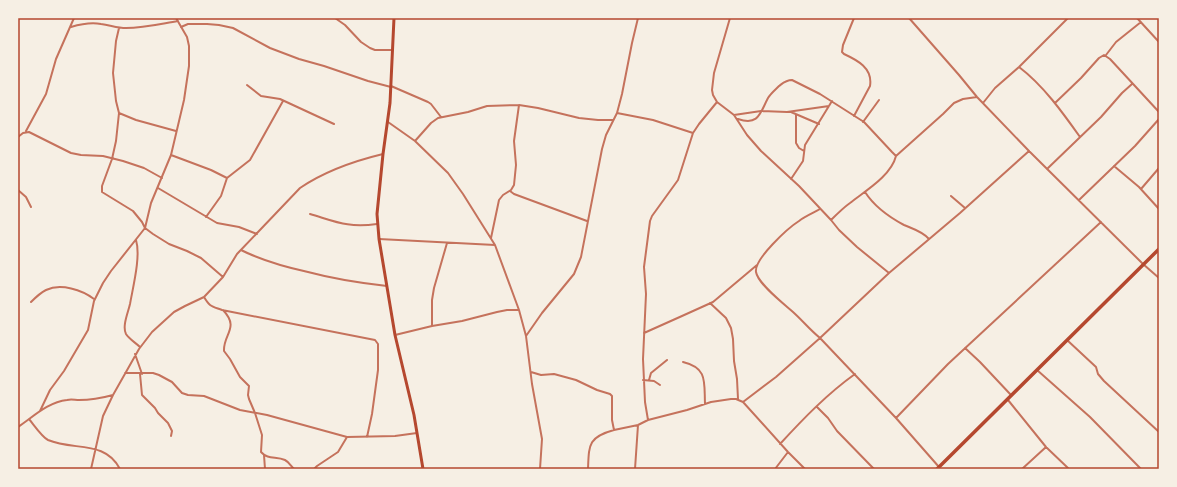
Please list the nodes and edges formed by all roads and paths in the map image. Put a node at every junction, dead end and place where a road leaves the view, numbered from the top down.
1 (74, 18) edge
2 (176, 18) edge
3 (335, 18) edge
4 (394, 18) edge
5 (638, 18) edge
6 (730, 18) edge
7 (854, 18) edge
8 (909, 18) edge
9 (1068, 18) edge
10 (1137, 18) edge
11 (178, 21) junction
12 (1141, 22) junction
13 (70, 27) junction
14 (181, 27) junction
15 (119, 28) junction
16 (1158, 40) edge
17 (393, 50) junction
18 (1106, 56) junction
19 (1020, 67) junction
20 (1132, 84) junction
21 (247, 85) dead end
22 (391, 87) junction
23 (977, 97) junction
24 (283, 100) junction
25 (879, 100) dead end
26 (832, 101) junction
27 (717, 102) junction
28 (983, 103) junction
29 (1055, 103) junction
30 (519, 105) junction
31 (829, 106) junction
32 (762, 111) junction
33 (790, 111) junction
34 (1159, 112) edge
35 (119, 113) junction
36 (616, 113) junction
37 (796, 114) junction
38 (734, 115) junction
39 (854, 116) junction
40 (441, 117) junction
41 (738, 119) junction
42 (1159, 119) edge
43 (613, 120) junction
44 (388, 122) junction
45 (863, 122) junction
46 (334, 124) dead end
47 (819, 124) junction
48 (26, 132) junction
49 (176, 132) junction
50 (693, 133) junction
51 (18, 137) edge
52 (1080, 137) junction
53 (415, 141) junction
54 (804, 151) junction
55 (1029, 151) junction
56 (383, 154) junction
57 (171, 155) junction
58 (896, 156) junction
59 (112, 159) junction
60 (1114, 166) junction
61 (1159, 168) edge
62 (1047, 169) junction
63 (162, 178) junction
64 (226, 178) junction
65 (791, 179) junction
66 (158, 188) junction
67 (1141, 189) junction
68 (18, 190) edge
69 (510, 191) junction
70 (866, 192) junction
71 (951, 196) dead end
72 (1079, 200) junction
73 (31, 207) dead end
74 (965, 208) junction
75 (820, 209) junction
76 (1159, 209) edge
77 (310, 214) dead end
78 (206, 217) junction
79 (831, 220) junction
80 (587, 222) junction
81 (1101, 222) junction
82 (378, 224) junction
83 (145, 228) junction
84 (257, 234) junction
85 (929, 239) junction
86 (136, 240) junction
87 (379, 240) junction
88 (491, 240) junction
89 (448, 243) junction
90 (495, 245) junction
91 (1159, 248) edge
92 (241, 250) junction
93 (1143, 264) junction
94 (756, 265) junction
95 (888, 273) junction
96 (223, 277) junction
97 (1159, 278) edge
98 (386, 286) junction
99 (204, 297) junction
100 (95, 299) junction
101 (30, 302) dead end
102 (710, 303) junction
103 (222, 310) junction
104 (519, 310) junction
105 (432, 326) junction
106 (644, 333) junction
107 (395, 335) junction
108 (526, 336) junction
109 (820, 338) junction
110 (1067, 340) junction
111 (140, 347) junction
112 (965, 348) junction
113 (135, 354) junction
114 (666, 360) dead end
115 (683, 362) dead end
116 (1037, 370) junction
117 (531, 372) junction
118 (125, 373) junction
119 (141, 374) junction
120 (855, 374) junction
121 (643, 380) junction
122 (649, 380) junction
123 (660, 385) dead end
124 (113, 395) junction
125 (1011, 395) junction
126 (738, 399) junction
127 (1007, 399) junction
128 (743, 402) junction
129 (705, 404) junction
130 (817, 407) junction
131 (40, 411) junction
132 (255, 413) junction
133 (896, 418) junction
134 (29, 419) junction
135 (648, 420) junction
136 (638, 425) junction
137 (18, 427) edge
138 (614, 430) junction
139 (1159, 432) edge
140 (418, 433) junction
141 (171, 436) dead end
142 (347, 437) junction
143 (367, 437) junction
144 (780, 444) junction
145 (1046, 446) junction
146 (95, 449) junction
147 (788, 452) junction
148 (264, 455) junction
149 (1066, 466) junction
150 (938, 468) edge
151 (1137, 468) edge
152 (91, 469) edge
153 (120, 469) edge
154 (265, 469) edge
155 (294, 469) edge
156 (314, 469) edge
157 (423, 469) edge
158 (540, 469) edge
159 (588, 469) edge
160 (635, 469) edge
161 (775, 469) edge
162 (805, 469) edge
163 (874, 469) edge
164 (1022, 469) edge
165 (1063, 469) edge
166 (1069, 469) edge
167 (1141, 469) edge

1 - 13 street
2 - 11 street
3 - 17 street
4 - 17 main road
5 - 36 street
6 - 27 street
7 - 39 street
8 - 23 street
9 - 19 street
10 - 12 street
11 - 14 street
11 - 15 street
12 - 16 street
12 - 18 street
13 - 15 street
13 - 48 street
14 - 22 street
14 - 49 street
15 - 35 street
17 - 22 main road
18 - 20 street
18 - 29 street
19 - 28 street
19 - 29 street
20 - 34 street
20 - 52 street
21 - 24 street
22 - 40 street
22 - 44 main road
23 - 28 street
23 - 58 street
24 - 46 street
24 - 64 street
25 - 45 street
26 - 31 street
26 - 32 street
26 - 39 street
27 - 38 street
27 - 50 street
28 - 55 street
29 - 52 street
30 - 40 street
30 - 43 street
30 - 69 street
31 - 33 street
31 - 47 street
32 - 33 street
32 - 38 street
32 - 41 street
33 - 37 street
35 - 49 street
35 - 59 street
36 - 43 street
36 - 50 street
37 - 47 street
37 - 54 street
38 - 41 street
39 - 45 street
40 - 53 street
41 - 65 street
42 - 60 street
43 - 80 street
44 - 53 street
44 - 56 main road
45 - 58 street
47 - 54 street
48 - 51 street
48 - 59 street
49 - 57 street
50 - 106 street
52 - 62 street
53 - 88 street
54 - 65 street
55 - 62 street
55 - 74 street
56 - 82 main road
56 - 84 street
57 - 63 street
57 - 64 street
58 - 70 street
59 - 63 street
59 - 83 street
60 - 67 street
60 - 72 street
61 - 67 street
62 - 72 street
63 - 66 street
64 - 78 street
65 - 75 street
66 - 78 street
66 - 83 street
67 - 76 street
68 - 73 street
69 - 80 street
69 - 88 street
70 - 79 street
70 - 85 street
71 - 74 street
72 - 81 street
74 - 85 street
75 - 79 street
75 - 94 street
77 - 82 street
78 - 84 street
79 - 95 street
80 - 108 street
81 - 93 street
81 - 112 street
82 - 87 main road
83 - 86 street
83 - 96 street
84 - 92 street
85 - 95 street
86 - 100 street
86 - 111 street
87 - 89 street
87 - 98 main road
88 - 90 street
89 - 90 street
89 - 105 street
90 - 104 street
91 - 93 highway
92 - 96 street
92 - 98 street
93 - 97 street
93 - 110 highway
94 - 102 street
94 - 109 street
95 - 109 street
96 - 99 street
98 - 107 main road
99 - 103 street
99 - 111 street
100 - 101 street
100 - 131 street
102 - 106 street
102 - 126 street
103 - 132 street
103 - 143 street
104 - 105 street
104 - 108 street
105 - 107 street
106 - 121 street
107 - 140 main road
108 - 117 street
109 - 120 street
109 - 128 street
110 - 116 highway
110 - 139 street
111 - 113 street
112 - 125 street
112 - 133 street
113 - 118 street
113 - 119 street
114 - 122 street
115 - 129 street
116 - 125 highway
116 - 151 street
117 - 138 street
117 - 158 street
118 - 119 street
118 - 124 street
119 - 132 street
119 - 141 street
120 - 130 street
120 - 133 street
121 - 122 street
121 - 135 street
122 - 123 street
124 - 131 street
124 - 146 street
125 - 127 highway
126 - 128 street
126 - 129 street
127 - 145 street
127 - 150 highway
128 - 144 street
129 - 135 street
130 - 144 street
130 - 163 street
131 - 134 street
132 - 142 street
132 - 148 street
133 - 150 street
134 - 137 street
134 - 146 street
135 - 136 street
136 - 138 street
136 - 160 street
138 - 159 street
140 - 143 street
140 - 157 main road
142 - 143 street
142 - 156 street
144 - 147 street
145 - 149 street
145 - 164 street
146 - 152 street
146 - 153 street
147 - 161 street
147 - 162 street
148 - 154 street
148 - 155 street
149 - 165 street
149 - 166 street
151 - 167 street

